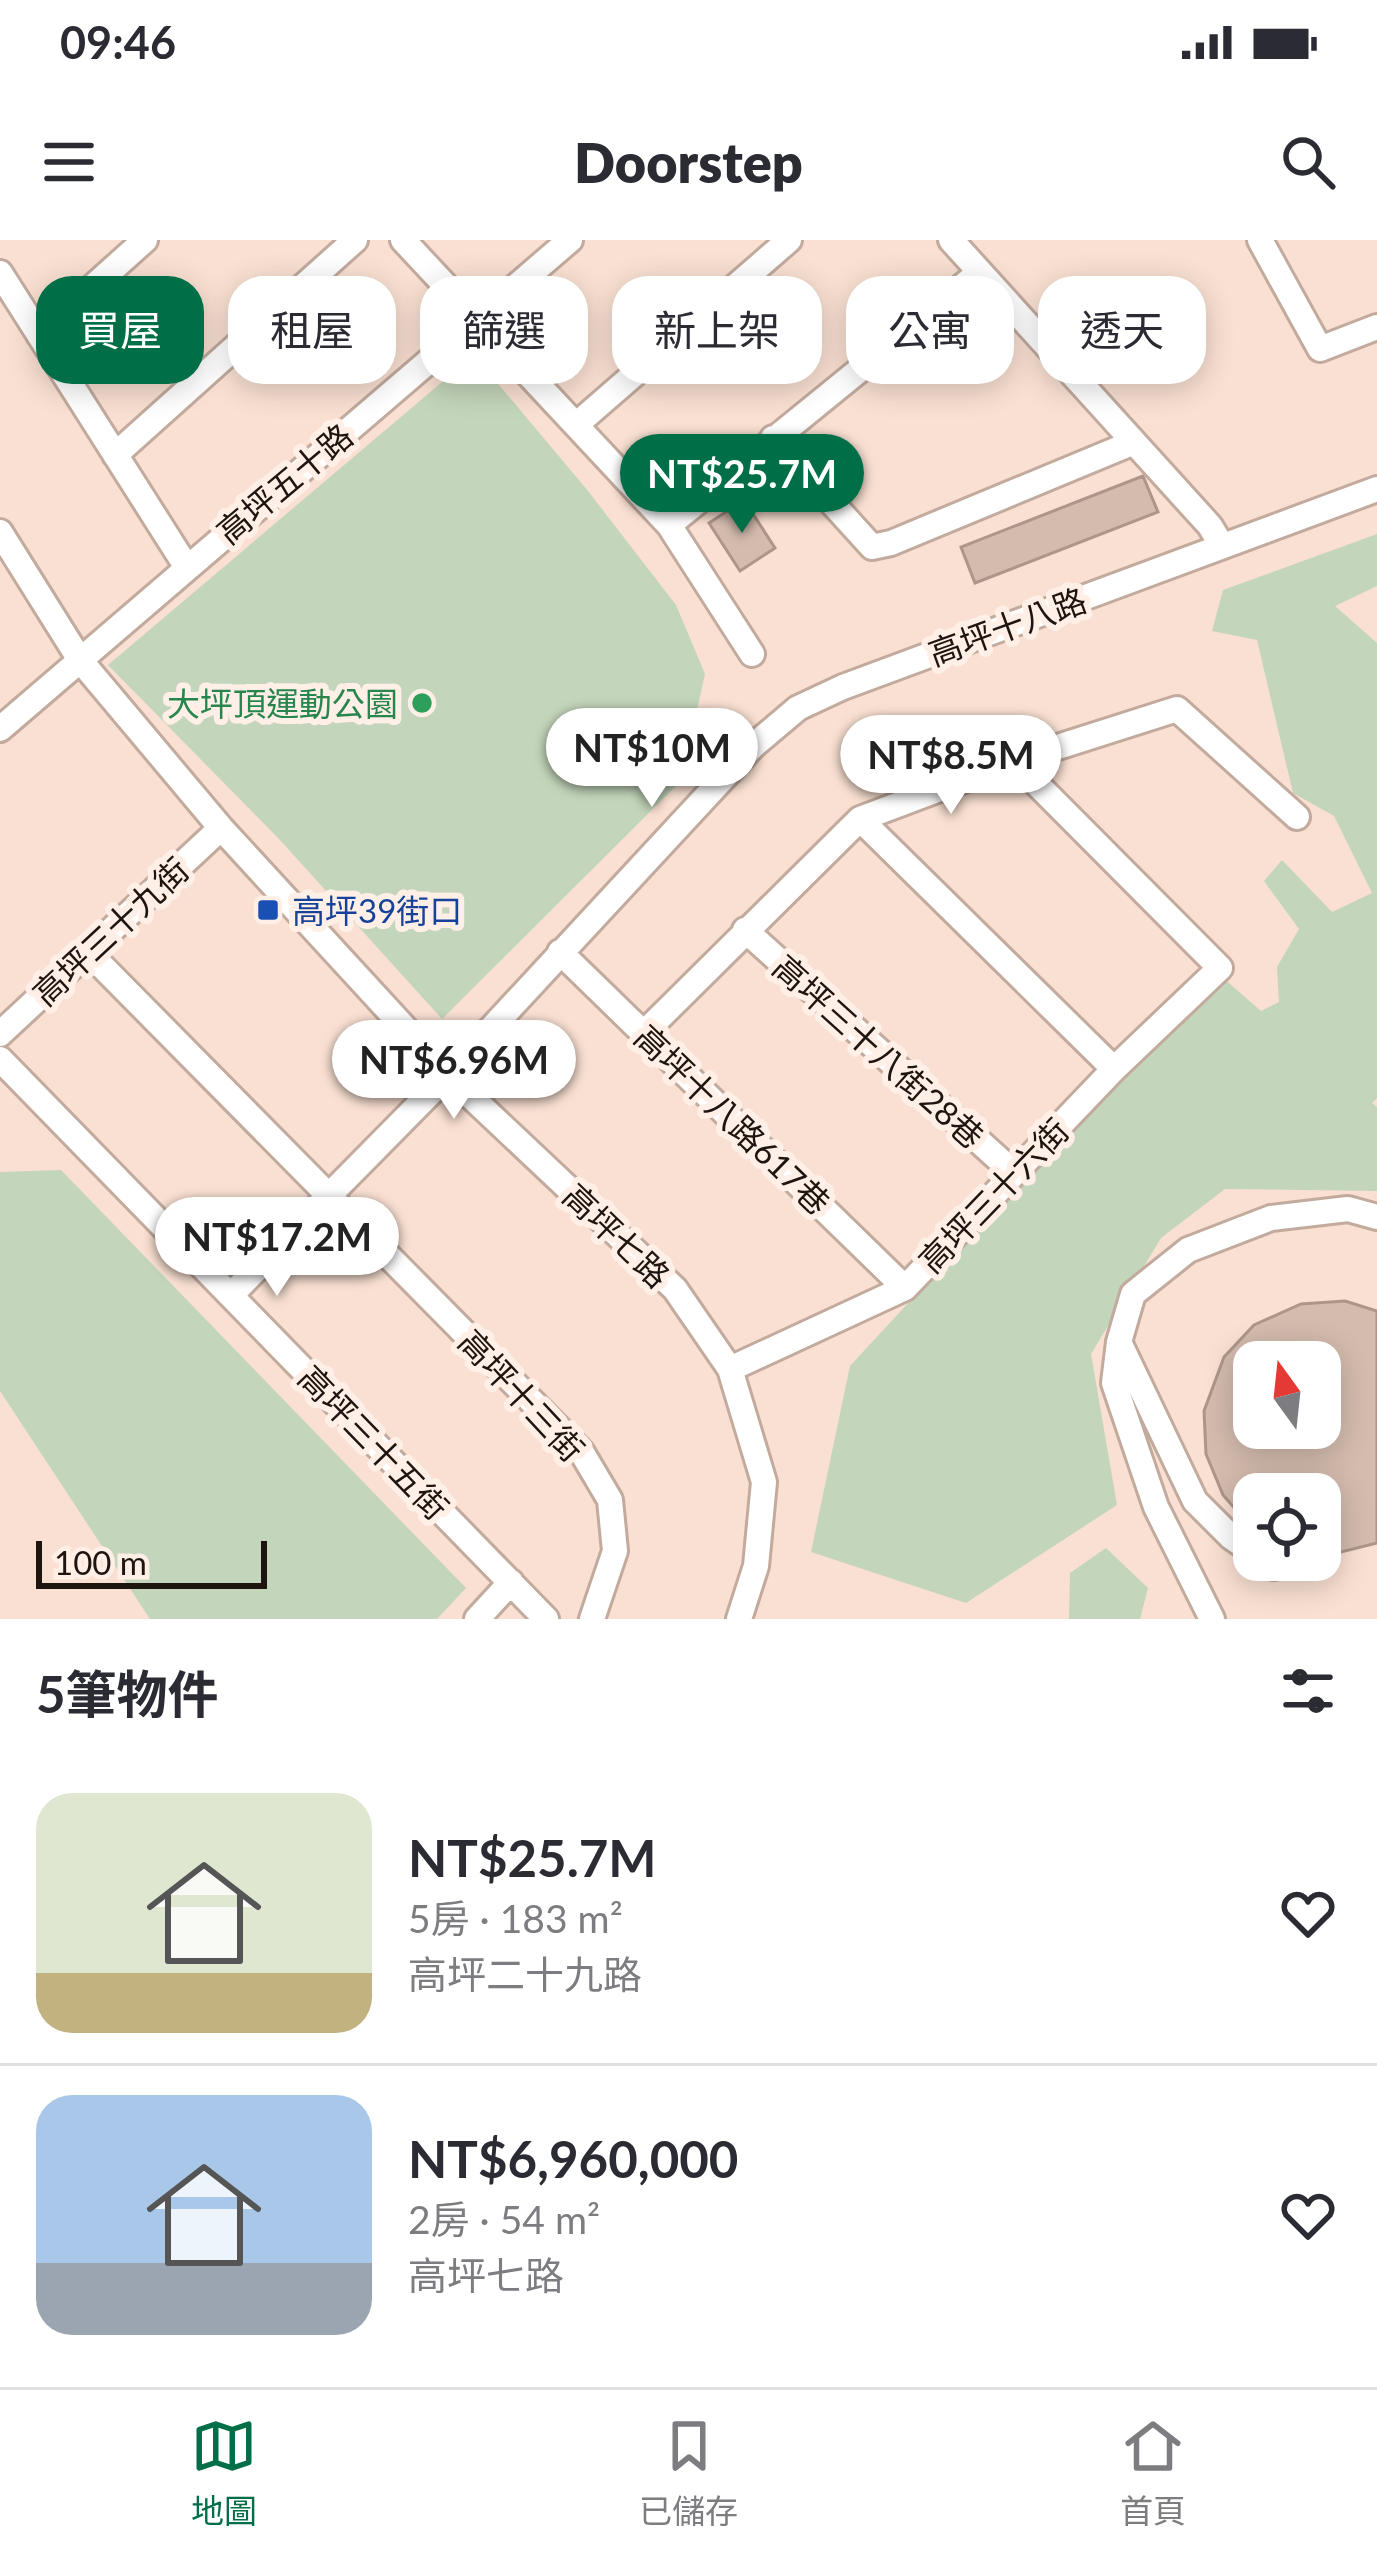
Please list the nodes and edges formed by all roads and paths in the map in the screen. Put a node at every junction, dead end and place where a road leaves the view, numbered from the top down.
1 (145, 240) edge
2 (355, 240) edge
3 (403, 240) edge
4 (570, 240) edge
5 (789, 240) edge
6 (952, 240) edge
7 (1260, 240) edge
8 (980, 272) junction
9 (0, 274) edge
10 (105, 276) edge
11 (437, 276) edge
12 (528, 276) edge
13 (1377, 327) edge
14 (36, 330) edge
15 (420, 367) edge
16 (70, 384) edge
17 (539, 384) edge
18 (577, 424) junction
19 (773, 438) junction
20 (1132, 443) junction
21 (115, 455) junction
22 (1377, 489) edge
23 (669, 525) junction
24 (0, 532) edge
25 (1222, 546) junction
26 (186, 566) junction
27 (752, 654) dead end
28 (80, 660) junction
29 (0, 729) edge
30 (1014, 761) junction
31 (1297, 817) dead end
32 (860, 819) junction
33 (221, 828) junction
34 (745, 930) junction
35 (88, 952) junction
36 (560, 952) junction
37 (645, 1032) junction
38 (0, 1034) edge
39 (0, 1059) edge
40 (1114, 1069) junction
41 (448, 1075) junction
42 (1013, 1172) junction
43 (328, 1196) junction
44 (1377, 1216) edge
45 (905, 1288) junction
46 (231, 1295) junction
47 (1119, 1342) junction
48 (730, 1369) junction
49 (1233, 1539) edge
50 (511, 1582) junction
51 (477, 1619) edge
52 (546, 1619) edge
53 (592, 1619) edge
54 (739, 1619) edge
55 (1212, 1619) edge

1 - 10 street
2 - 21 street
3 - 11 street
4 - 12 street, 高坪五十路
5 - 18 street
6 - 8 street
7 - 13 street
8 - 19 street
8 - 20 street
9 - 14 street
15 - 26 street, 高坪五十路
16 - 21 street
17 - 18 street
18 - 23 street
19 - 20 street
19 - 23 street
20 - 25 street
21 - 26 street
22 - 25 street, 高坪十八路
23 - 27 street
24 - 28 street, 高坪七路
25 - 36 street, 高坪十八路
26 - 28 street, 高坪五十路
28 - 29 street, 高坪五十路
28 - 33 street, 高坪七路
30 - 31 street
30 - 32 street
30 - 40 street, 高坪三十六街
32 - 34 street
32 - 40 street
33 - 35 street, 高坪三十九街
33 - 41 street, 高坪七路
34 - 37 street
34 - 42 street, 高坪三十八街28巷
35 - 38 street, 高坪三十九街
35 - 43 street, 高坪十三街
36 - 37 street, 高坪十八路617巷
36 - 41 street, 高坪十八路
37 - 45 street, 高坪十八路617巷
39 - 46 street, 高坪三十五街
40 - 42 street, 高坪三十六街
41 - 43 street, 高坪十八路
41 - 48 street, 高坪七路
42 - 45 street, 高坪三十六街
43 - 46 street, 高坪十八路
43 - 53 street, 高坪十三街
44 - 47 street
45 - 48 street, 高坪三十六街
46 - 50 street, 高坪三十五街
47 - 49 street
47 - 55 street
48 - 54 street, 高坪七路
50 - 51 street
50 - 52 street, 高坪三十五街

